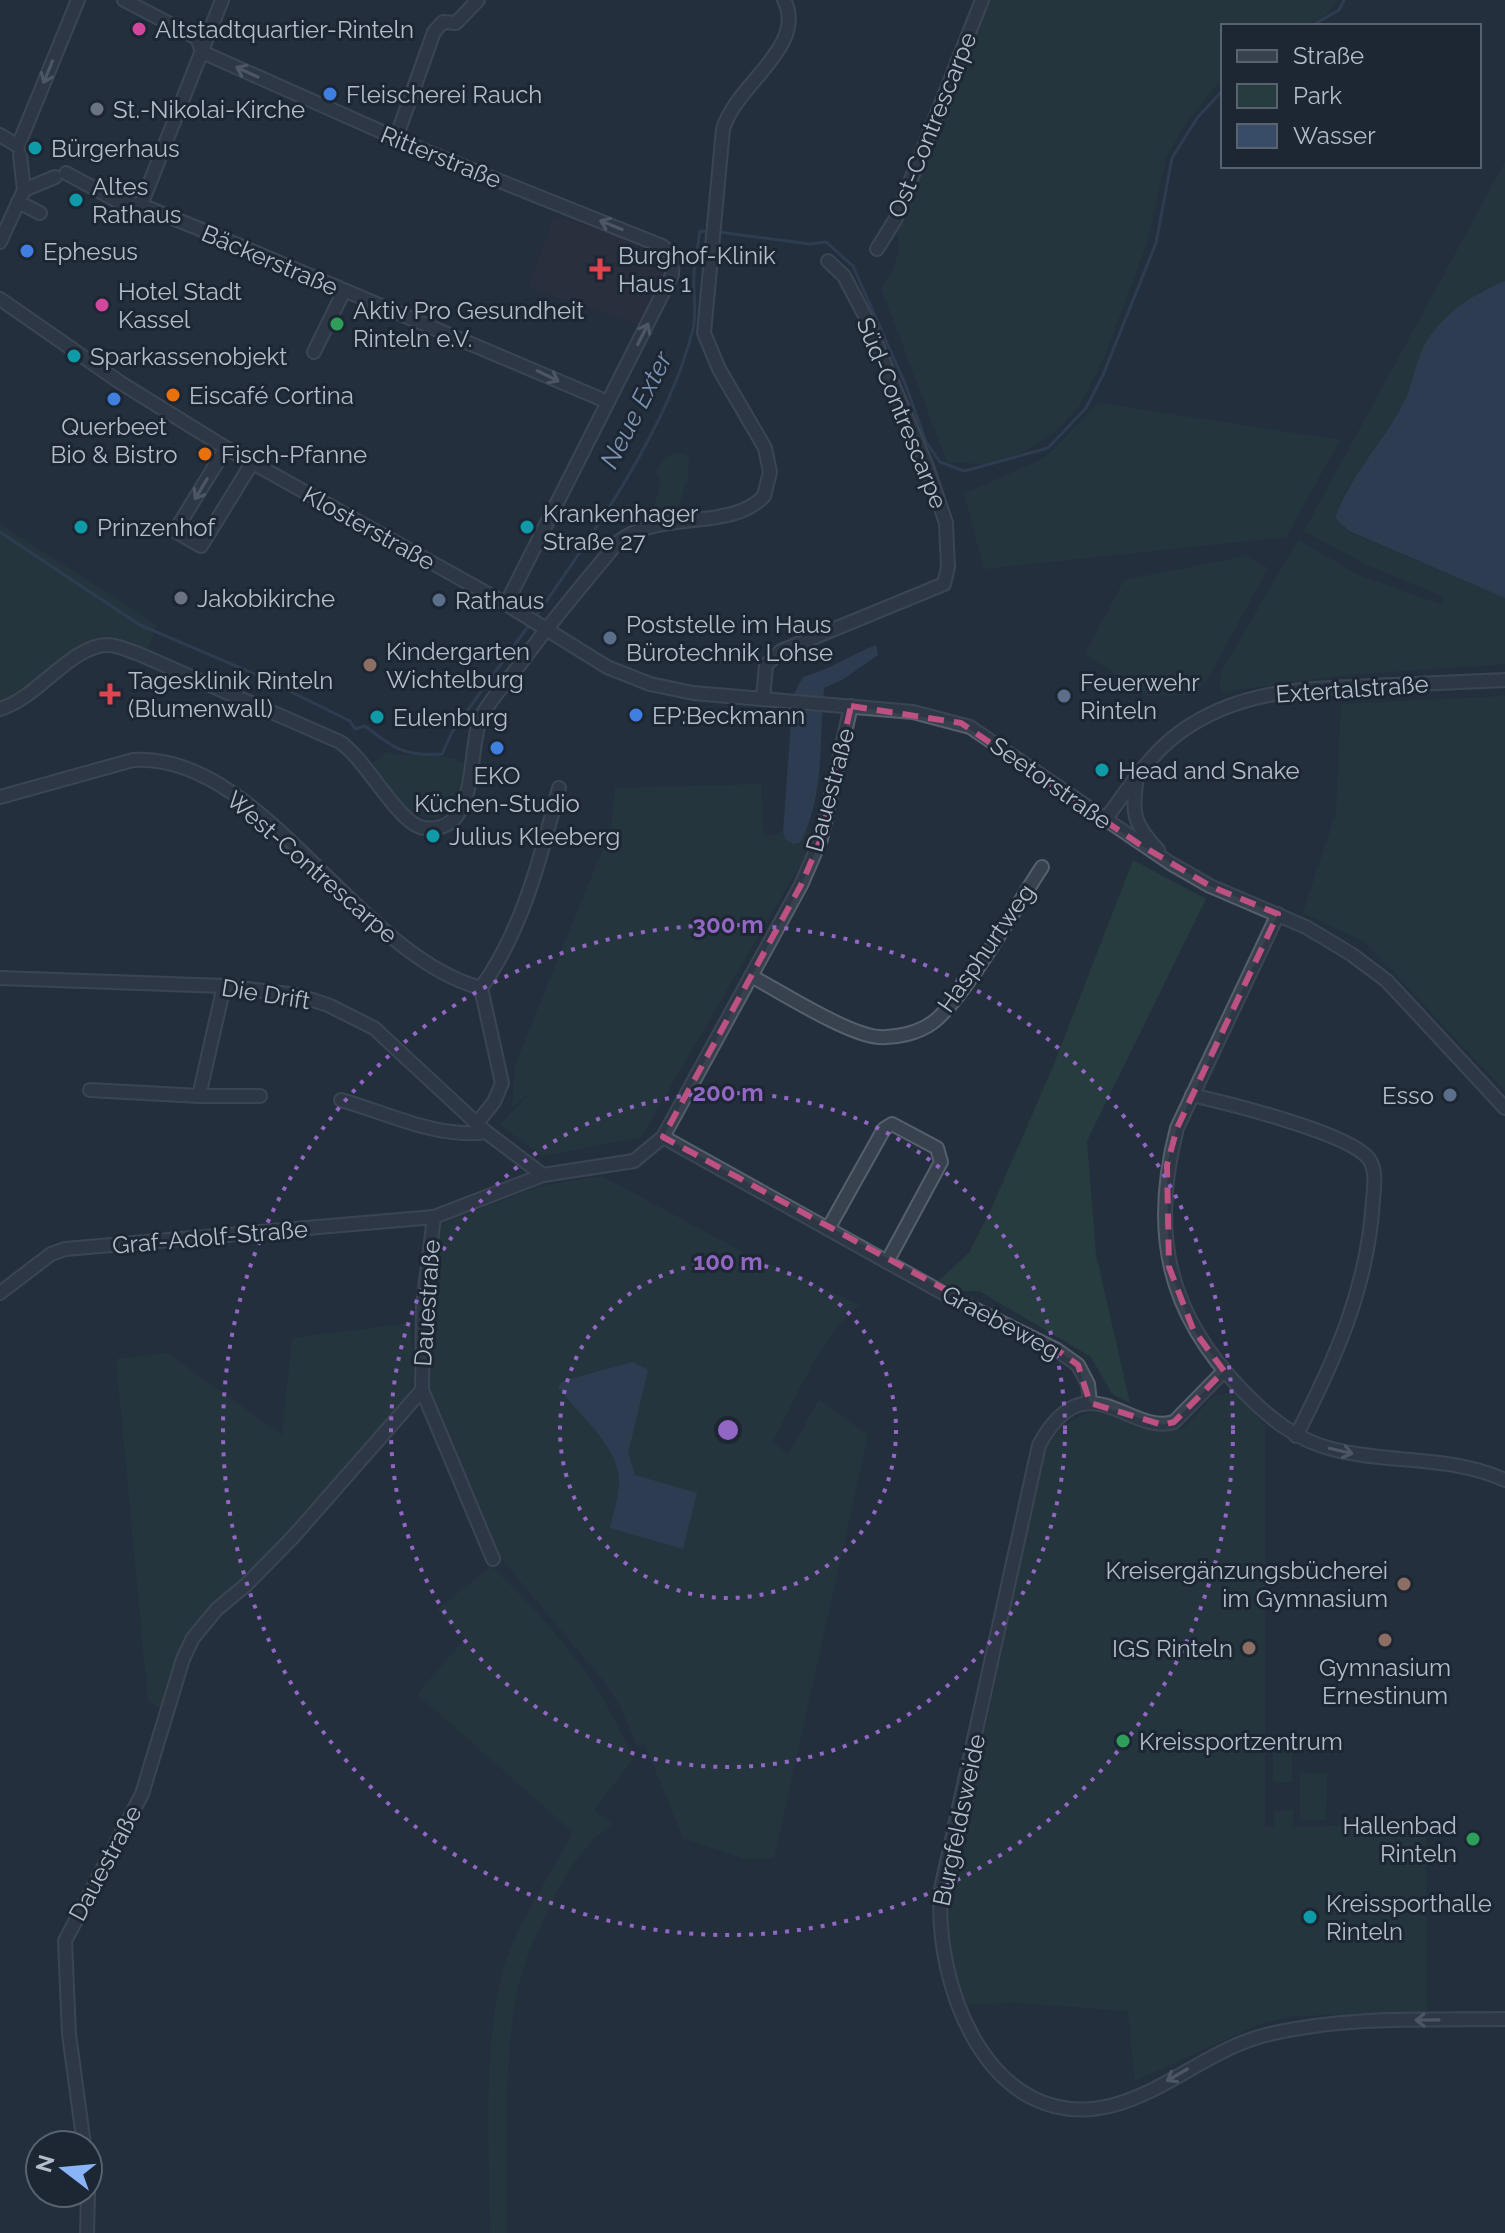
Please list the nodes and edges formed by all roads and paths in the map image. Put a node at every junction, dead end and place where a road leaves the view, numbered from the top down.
1 (78, 0) edge
2 (124, 0) edge
3 (222, 0) edge
4 (478, 0) edge
5 (784, 0) edge
6 (982, 0) edge
7 (202, 52) junction
8 (0, 135) edge
9 (396, 138) junction
10 (19, 151) junction
11 (21, 196) junction
12 (141, 205) junction
13 (40, 213) dead end
14 (0, 242) edge
15 (877, 249) dead end
16 (828, 261) dead end
17 (344, 291) junction
18 (0, 299) edge
19 (314, 352) dead end
20 (608, 402) junction
21 (226, 448) junction
22 (252, 463) junction
23 (506, 604) junction
24 (536, 623) junction
25 (1505, 680) edge
26 (763, 699) junction
27 (845, 705) junction
28 (0, 709) edge
29 (1137, 773) junction
30 (559, 788) dead end
31 (0, 797) edge
32 (1105, 820) junction
33 (1170, 863) junction
34 (1042, 867) dead end
35 (1278, 914) junction
36 (751, 976) junction
37 (0, 978) edge
38 (224, 986) junction
39 (481, 988) junction
40 (90, 1090) dead end
41 (1192, 1095) junction
42 (199, 1096) junction
43 (260, 1096) dead end
44 (341, 1100) dead end
45 (1505, 1108) edge
46 (482, 1128) junction
47 (663, 1137) junction
48 (543, 1175) junction
49 (434, 1217) junction
50 (828, 1229) junction
51 (887, 1262) junction
52 (0, 1293) edge
53 (1224, 1371) junction
54 (422, 1390) junction
55 (1090, 1403) junction
56 (1296, 1436) junction
57 (1505, 1480) edge
58 (493, 1559) dead end
59 (1505, 2019) edge
60 (82, 2129) edge
61 (88, 2209) edge
62 (87, 2233) edge

1 -> 10 street
2 - 7 street, Ritterstraße
3 - 7 street
4 - 9 street
5 - 24 street
6 - 15 street, Ost-Contrescarpe
9 -> 7 street, Ritterstraße
7 - 12 street
8 - 10 street
20 -> 9 street, Ritterstraße
10 - 11 street
11 - 12 street, Bäckerstraße
11 - 13 street
11 - 14 street
12 - 17 street, Bäckerstraße
16 - 26 street, Süd-Contrescarpe
17 - 19 street
17 -> 20 street, Bäckerstraße
18 - 21 street, Klosterstraße
20 - 23 street
21 - 22 street, Klosterstraße
21 -> 22 street
22 - 23 street, Klosterstraße
23 - 24 street, Klosterstraße
24 - 26 street, Seetorstraße
24 - 28 street
25 - 29 street, Extertalstraße
26 - 27 street, Seetorstraße
27 - 32 street, Seetorstraße
27 - 36 street, Dauestraße
29 - 32 street, Extertalstraße
29 - 33 street
30 - 39 street
31 - 39 street, West-Contrescarpe
32 - 33 street, Seetorstraße
33 - 35 street, Seetorstraße
34 - 36 street, Hasphurtweg
35 - 41 street
35 - 45 street, Seetorstraße
36 - 47 street, Dauestraße
37 - 38 street, Die Drift
38 - 42 street
38 - 46 street, Die Drift
39 - 46 street
40 - 42 street
41 - 53 street
41 - 56 street
42 - 43 street
44 - 46 street
46 - 48 street, Die Drift
47 - 48 street, Dauestraße
47 - 50 street, Graebeweg
48 - 49 street, Dauestraße
49 - 52 street, Graf-Adolf-Straße
49 - 54 street, Dauestraße
50 - 51 street, Graebeweg
50 - 51 street
51 - 55 street, Graebeweg
53 - 55 street
53 - 56 street
54 - 58 street, Dauestraße
54 - 60 street, Dauestraße
59 -> 55 street, Burgfeldsweide
56 -> 57 street
61 - 62 street

